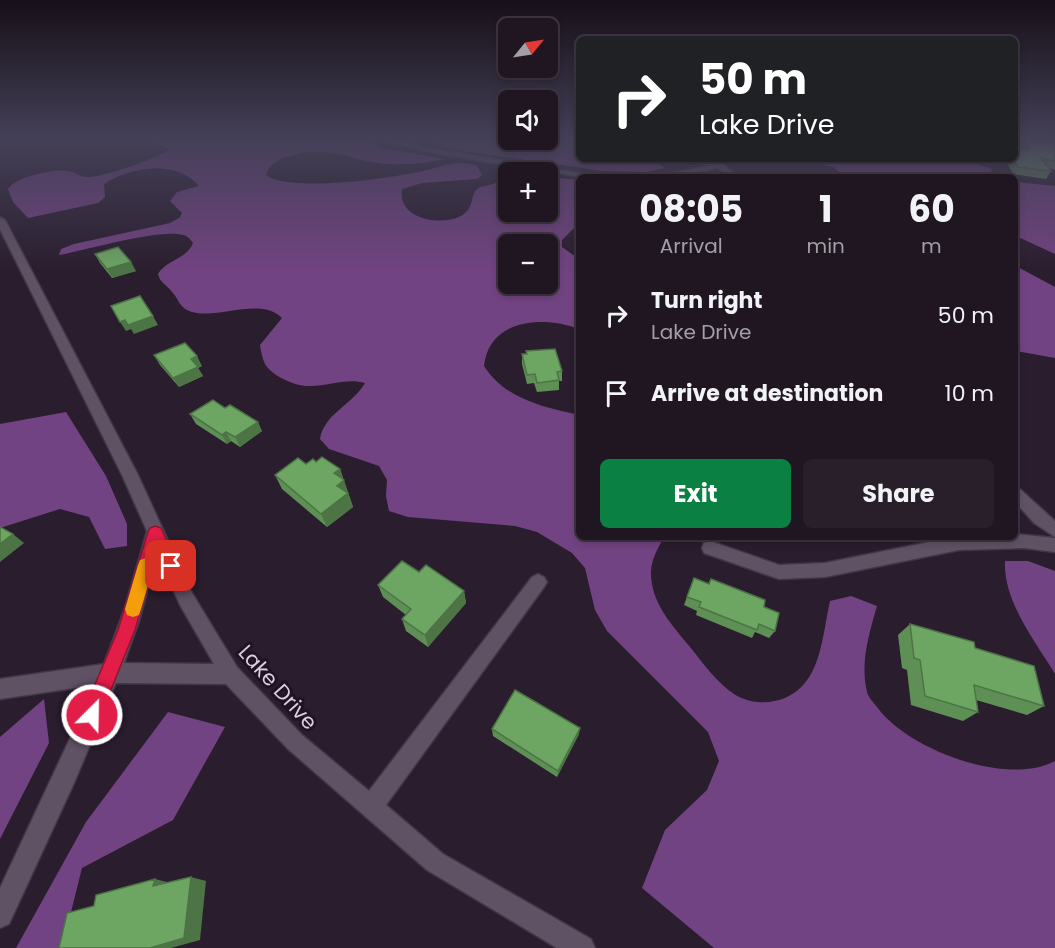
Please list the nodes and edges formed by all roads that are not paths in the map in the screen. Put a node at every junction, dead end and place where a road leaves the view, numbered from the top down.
1 (0, 220) edge
2 (1018, 496) edge
3 (1055, 530) edge
4 (155, 532) junction
5 (1055, 545) edge
6 (710, 548) dead end
7 (538, 582) dead end
8 (110, 673) junction
9 (230, 674) junction
10 (0, 689) edge
11 (371, 807) junction
12 (0, 915) edge
13 (582, 948) edge

1 - 4 street, Lake Drive
2 - 3 street
4 - 8 street
4 - 9 street, Lake Drive
5 - 6 street
7 - 11 street
8 - 9 street
8 - 10 street
8 - 12 street
9 - 11 street, Lake Drive
11 - 13 street, Lake Drive

